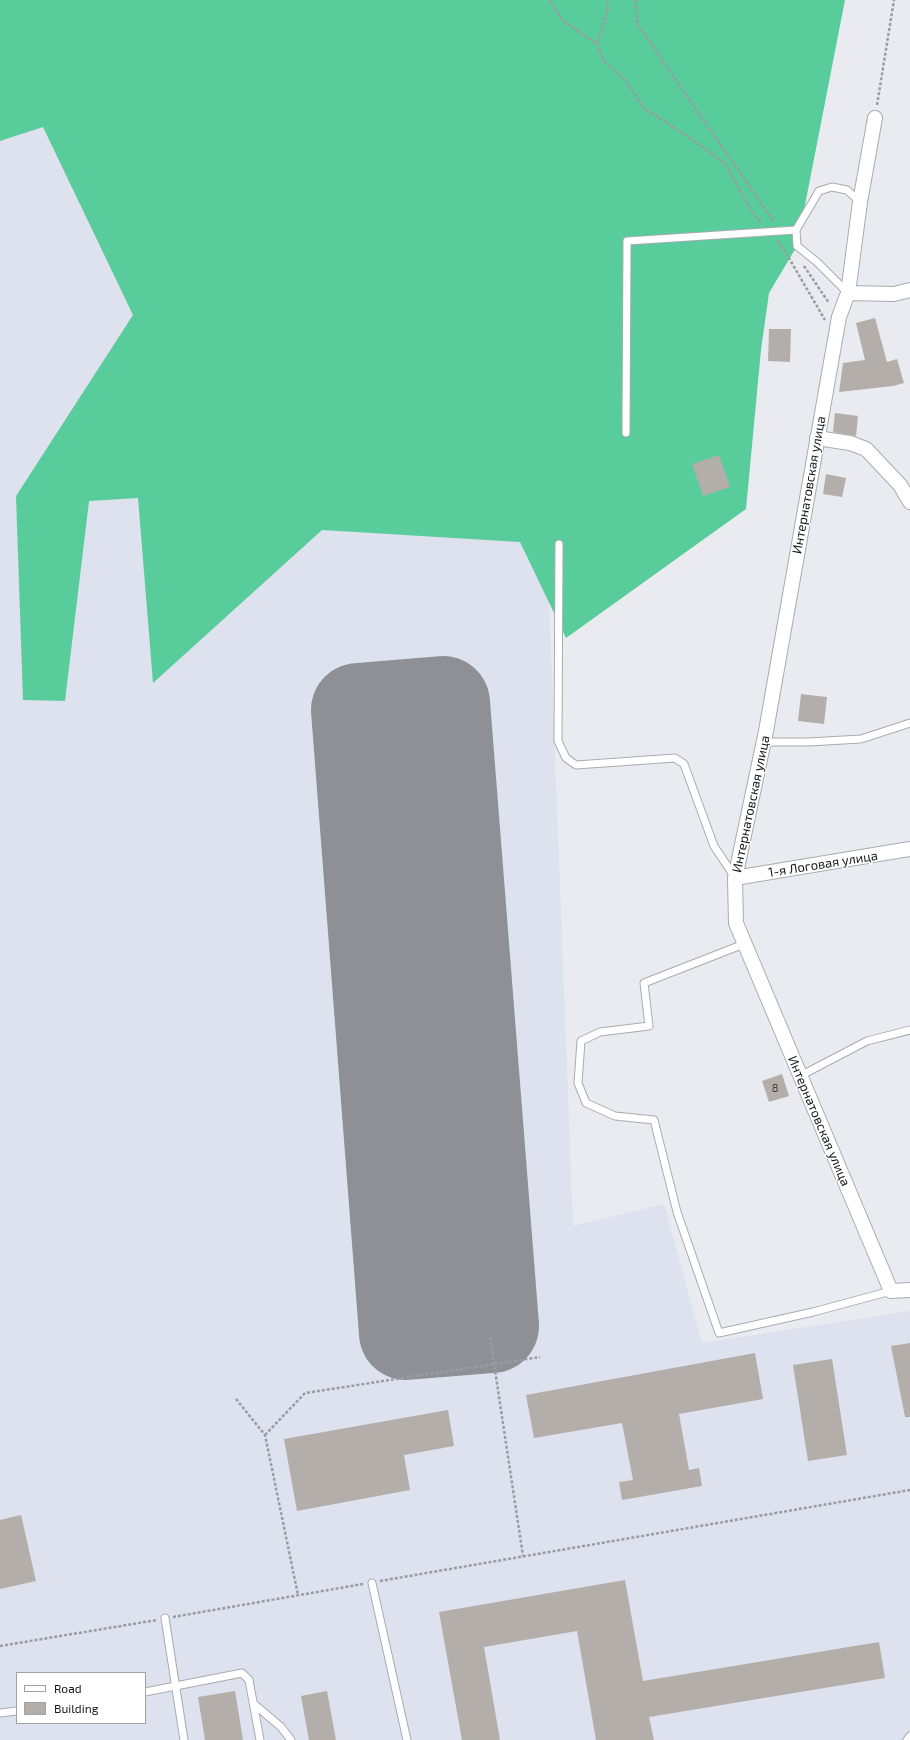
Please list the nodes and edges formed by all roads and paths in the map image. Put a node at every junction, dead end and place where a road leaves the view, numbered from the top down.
1 (550, 0) edge
2 (607, 0) edge
3 (635, 0) edge
4 (894, 0) edge
5 (597, 44) junction
6 (875, 118) joint
7 (860, 202) junction
8 (796, 230) junction
9 (770, 232) junction
10 (780, 232) junction
11 (803, 264) dead end
12 (910, 290) edge
13 (848, 293) junction
14 (839, 317) junction
15 (835, 337) junction
16 (626, 433) dead end
17 (817, 438) junction
18 (910, 502) edge
19 (559, 544) dead end
20 (910, 723) edge
21 (764, 742) junction
22 (910, 849) edge
23 (736, 878) junction
24 (744, 944) junction
25 (910, 1030) edge
26 (800, 1076) junction
27 (910, 1290) edge
28 (891, 1292) junction
29 (490, 1337) dead end
30 (540, 1357) dead end
31 (494, 1364) junction
32 (236, 1399) dead end
33 (265, 1435) junction
34 (910, 1490) edge
35 (523, 1557) junction
36 (372, 1582) junction
37 (298, 1595) junction
38 (165, 1618) junction
39 (0, 1646) edge
40 (175, 1687) junction
41 (146, 1692) edge
42 (254, 1704) junction
43 (16, 1711) edge
44 (0, 1713) edge
45 (910, 1736) edge
46 (184, 1740) edge
47 (260, 1740) edge
48 (291, 1740) edge
49 (407, 1740) edge
50 (907, 1740) edge

1 - 5 path
2 - 5 path
3 - 10 path
4 - 6 path
5 - 9 path
6 - 7 street, Интернатовская улица
7 - 8 lane
7 - 13 street, Интернатовская улица
8 - 10 lane
8 - 13 lane
9 - 10 lane
9 - 15 path
9 - 16 lane
11 - 14 path
12 - 13 street
13 - 14 street, Интернатовская улица
14 - 15 street, Интернатовская улица
15 - 17 street, Интернатовская улица
17 - 18 street
17 - 21 street, Интернатовская улица
19 - 23 lane
20 - 21 lane
21 - 23 street, Интернатовская улица
22 - 23 street, 1-я Логовая улица
23 - 24 street, Интернатовская улица
24 - 26 street, Интернатовская улица
24 - 28 lane
25 - 26 lane
26 - 28 street, Интернатовская улица
27 - 28 street
29 - 31 path
30 - 31 path
31 - 33 path
31 - 35 path
32 - 33 path
33 - 37 path
34 - 35 path
35 - 36 path
36 - 37 path
36 - 49 lane
37 - 38 path
38 - 39 path
38 - 40 lane
40 - 41 lane
40 - 42 lane
40 - 46 lane
42 - 47 lane
42 - 48 lane
43 - 44 lane
45 - 50 lane

